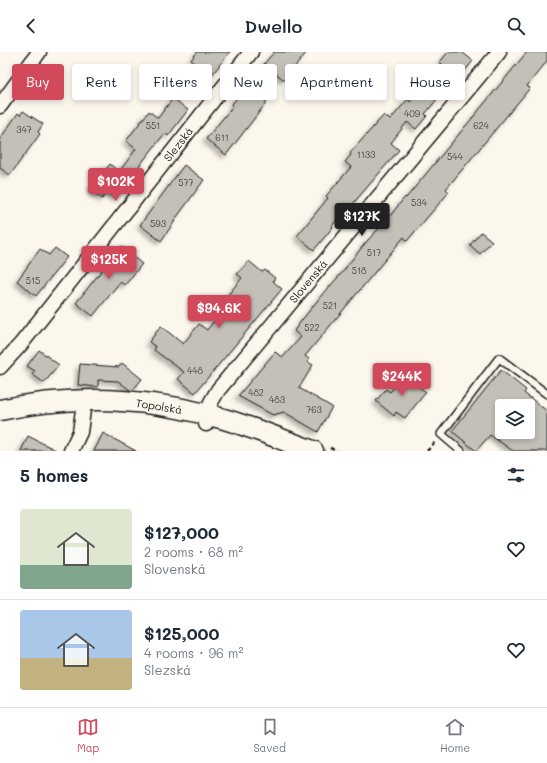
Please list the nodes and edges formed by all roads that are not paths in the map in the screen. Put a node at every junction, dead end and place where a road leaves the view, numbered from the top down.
1 (39, 52) edge
2 (251, 52) edge
3 (499, 52) edge
4 (0, 106) edge
5 (0, 367) edge
6 (547, 394) edge
7 (0, 410) edge
8 (83, 410) junction
9 (0, 419) edge
10 (207, 420) junction
11 (71, 451) edge
12 (284, 451) edge
13 (313, 451) edge
14 (461, 451) edge

1 - 4 street
2 - 5 street, Slezská
3 - 10 street, Slovenská
6 - 14 lane
7 - 10 street, Topolská
8 - 9 street, Topolská
8 - 10 street, Topolská
8 - 11 street
10 - 12 street, Topolská
10 - 13 street, Topolská

